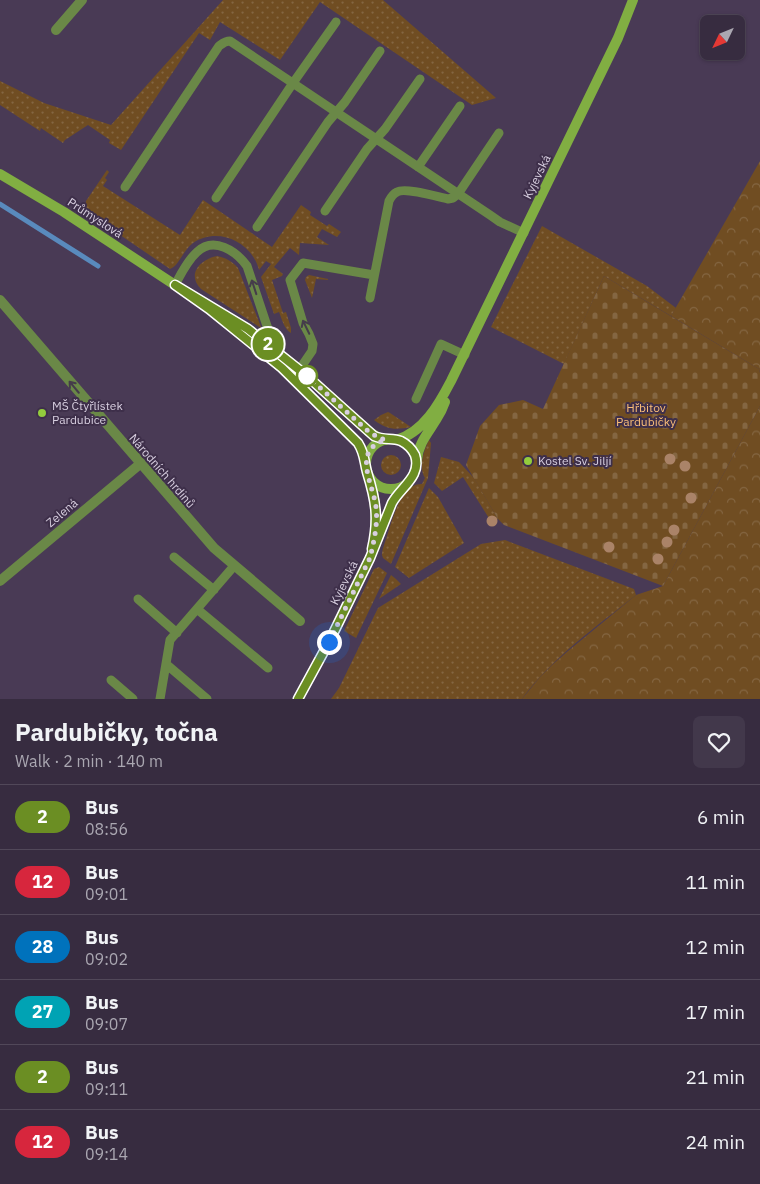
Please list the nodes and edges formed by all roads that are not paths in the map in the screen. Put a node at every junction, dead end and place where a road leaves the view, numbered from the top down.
1 (82, 0) edge
2 (633, 0) edge
3 (336, 22) dead end
4 (56, 30) dead end
5 (380, 52) dead end
6 (420, 79) dead end
7 (293, 83) junction
8 (460, 106) dead end
9 (336, 112) junction
10 (499, 133) dead end
11 (376, 139) junction
12 (418, 167) junction
13 (0, 174) edge
14 (126, 187) dead end
15 (458, 194) junction
16 (216, 198) dead end
17 (325, 211) dead end
18 (257, 227) dead end
19 (524, 233) junction
20 (374, 275) junction
21 (175, 285) junction
22 (370, 298) dead end
23 (0, 300) edge
24 (275, 350) junction
25 (463, 359) junction
26 (299, 370) junction
27 (416, 399) dead end
28 (391, 440) junction
29 (140, 464) junction
30 (366, 464) junction
31 (416, 466) junction
32 (368, 476) junction
33 (408, 484) junction
34 (174, 557) dead end
35 (370, 558) junction
36 (234, 566) junction
37 (0, 581) edge
38 (214, 590) junction
39 (138, 599) dead end
40 (197, 609) junction
41 (300, 621) dead end
42 (177, 632) junction
43 (166, 664) junction
44 (268, 668) dead end
45 (112, 680) dead end
46 (133, 699) edge
47 (160, 699) edge
48 (207, 699) edge
49 (298, 699) edge

1 - 4 street
2 - 19 street, Kyjevská
3 - 7 lane
5 - 9 lane
6 - 11 lane
7 - 9 lane
7 - 14 lane
7 - 16 lane
8 - 12 lane
9 - 11 lane
9 - 18 lane
10 - 15 lane
11 - 12 lane
11 - 17 lane
12 - 15 lane
13 - 21 street, Průmyslová
15 - 19 lane
15 - 20 lane
19 - 25 street, Kyjevská
20 - 22 lane
26 -> 20 lane
21 - 24 street, Průmyslová
24 -> 21 lane
21 - 30 street, Průmyslová
29 -> 23 street, Národních hrdinů
24 - 26 street, Průmyslová
25 - 27 lane
25 - 28 street, Kyjevská
25 - 31 street, Kyjevská
26 - 28 street, Průmyslová
28 - 30 street
28 - 31 street
29 - 36 street, Národních hrdinů
29 - 37 street, Zelená
30 - 32 street
31 - 33 street
32 - 33 street
32 - 35 street, Kyjevská
33 - 35 street, Kyjevská
34 - 38 lane
35 - 49 street, Kyjevská
36 - 38 lane
36 - 41 street, Národních hrdinů
38 - 40 lane
39 - 42 lane
40 - 42 lane
40 - 44 lane
42 - 43 lane
43 - 47 lane
43 - 48 lane
45 - 46 lane

